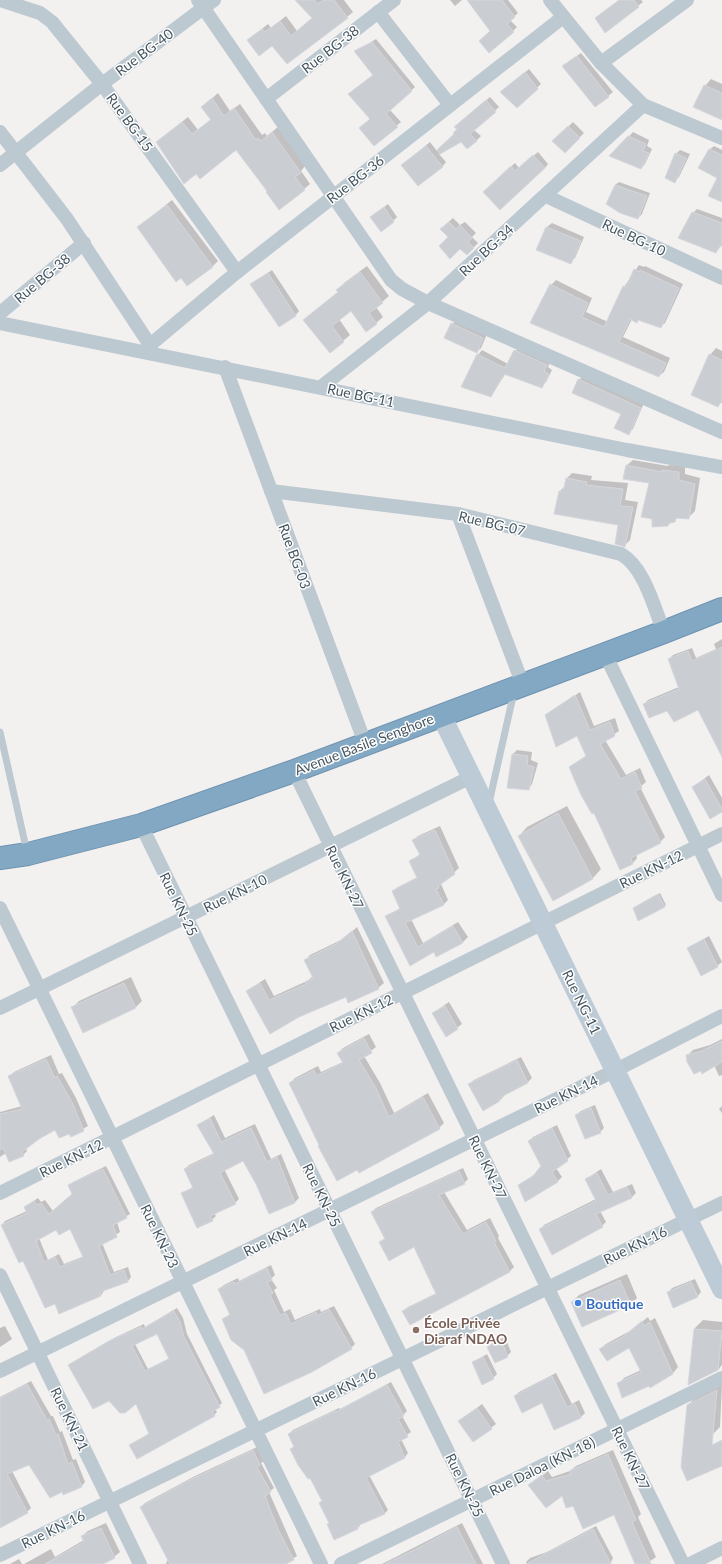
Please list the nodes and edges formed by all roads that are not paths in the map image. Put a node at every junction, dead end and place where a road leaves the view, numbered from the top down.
1 (0, 0) edge
2 (394, 0) edge
3 (550, 0) edge
4 (687, 0) edge
5 (205, 2) edge
6 (378, 12) junction
7 (563, 17) junction
8 (601, 63) junction
9 (102, 84) junction
10 (266, 98) junction
11 (643, 105) junction
12 (450, 106) junction
13 (0, 132) edge
14 (722, 138) edge
15 (16, 153) junction
16 (0, 165) edge
17 (333, 196) junction
18 (546, 196) junction
19 (84, 244) junction
20 (237, 272) junction
21 (722, 278) edge
22 (428, 303) junction
23 (0, 313) edge
24 (0, 322) edge
25 (148, 348) junction
26 (225, 368) junction
27 (321, 387) junction
28 (722, 432) edge
29 (722, 467) edge
30 (270, 491) junction
31 (458, 514) junction
32 (722, 605) edge
33 (664, 632) junction
34 (605, 654) junction
35 (519, 687) junction
36 (441, 715) junction
37 (0, 732) edge
38 (365, 743) junction
39 (294, 771) junction
40 (471, 777) junction
41 (488, 811) junction
42 (141, 825) junction
43 (722, 834) edge
44 (330, 846) junction
45 (698, 846) junction
46 (28, 854) junction
47 (0, 858) edge
48 (722, 895) edge
49 (0, 908) edge
50 (186, 917) junction
51 (543, 923) junction
52 (39, 989) junction
53 (402, 993) junction
54 (0, 1008) edge
55 (722, 1016) edge
56 (258, 1064) junction
57 (616, 1070) junction
58 (112, 1137) junction
59 (474, 1139) junction
60 (0, 1193) edge
61 (722, 1203) edge
62 (330, 1210) junction
63 (688, 1220) junction
64 (0, 1275) edge
65 (183, 1282) junction
66 (547, 1288) junction
67 (722, 1289) edge
68 (38, 1353) junction
69 (402, 1358) junction
70 (0, 1371) edge
71 (722, 1378) edge
72 (255, 1430) junction
73 (617, 1430) junction
74 (472, 1500) junction
75 (110, 1501) junction
76 (722, 1548) edge
77 (0, 1555) edge
78 (140, 1564) edge
79 (321, 1564) edge
80 (341, 1564) edge
81 (503, 1564) edge
82 (683, 1564) edge
83 (690, 1564) edge

1 - 9 street, Rue BG-15
2 - 6 street, Rue BG-38
3 - 7 street
4 - 8 street
5 - 9 street, Rue BG-40
5 - 10 street
6 - 10 street, Rue BG-38
6 - 12 street
7 - 8 street
7 - 12 street, Rue BG-36
8 - 11 street
9 - 15 street, Rue BG-40
9 - 20 street, Rue BG-15
10 - 17 street
11 - 14 street
11 - 18 street, Rue BG-34
12 - 17 street, Rue BG-36
13 - 15 street
15 - 16 street, Rue BG-40
15 - 19 street
17 - 20 street, Rue BG-36
17 - 22 street
18 - 21 street, Rue BG-10
18 - 22 street, Rue BG-34
19 - 23 street, Rue BG-38
19 - 25 street
20 - 25 street, Rue BG-36
22 - 27 street, Rue BG-34
22 - 28 street
24 - 25 street, Rue BG-11
25 - 26 street, Rue BG-11
26 - 27 street, Rue BG-11
26 - 30 street, Rue BG-03
27 - 29 street, Rue BG-11
30 - 31 street, Rue BG-07
30 - 38 street, Rue BG-03
31 - 33 street, Rue BG-07
31 - 35 street
32 - 33 highway, Avenue Basile Senghore
33 - 34 highway, Avenue Basile Senghore
34 - 35 highway, Avenue Basile Senghore
34 - 45 street
35 - 36 highway, Avenue Basile Senghore
35 - 41 lane
36 - 38 highway, Avenue Basile Senghore
36 - 40 street, Rue NG-11
37 - 46 lane
38 - 39 highway, Avenue Basile Senghore
39 - 42 highway, Avenue Basile Senghore
39 - 44 street, Rue KN-27
40 - 41 street, Rue NG-11
40 - 44 street, Rue KN-10
41 - 51 street, Rue NG-11
42 - 46 highway, Avenue Basile Senghore
42 - 50 street, Rue KN-25
43 - 45 street, Rue KN-12
44 - 50 street, Rue KN-10
44 - 53 street, Rue KN-27
45 - 48 street
45 - 51 street, Rue KN-12
46 - 47 highway, Avenue Basile Senghore
49 - 52 street, Rue KN-23
50 - 52 street, Rue KN-10
50 - 56 street, Rue KN-25
51 - 53 street, Rue KN-12
51 - 57 street, Rue NG-11
52 - 54 street, Rue KN-10
52 - 58 street, Rue KN-23
53 - 56 street, Rue KN-12
53 - 59 street, Rue KN-27
55 - 57 street, Rue KN-14
56 - 58 street, Rue KN-12
56 - 62 street, Rue KN-25
57 - 59 street, Rue KN-14
57 - 63 street, Rue NG-11
58 - 60 street, Rue KN-12
58 - 65 street, Rue KN-23
59 - 62 street, Rue KN-14
59 - 66 street, Rue KN-27
61 - 63 street, Rue KN-16
62 - 65 street, Rue KN-14
62 - 69 street, Rue KN-25
63 - 66 street, Rue KN-16
63 - 67 street, Rue NG-11
64 - 68 street, Rue KN-21
65 - 68 street, Rue KN-14
65 - 72 street, Rue KN-23
66 - 69 street, Rue KN-16
66 - 73 street, Rue KN-27
68 - 70 street, Rue KN-14
68 - 75 street, Rue KN-21
69 - 72 street, Rue KN-16
69 - 74 street, Rue KN-25
71 - 73 street, Rue Daloa (KN-18)
72 - 75 street, Rue KN-16
72 - 79 street, Rue KN-23
73 - 74 street, Rue Daloa (KN-18)
73 - 82 street, Rue KN-27
74 - 80 street, Rue Daloa (KN-18)
74 - 81 street, Rue KN-25
75 - 77 street, Rue KN-16
75 - 78 street, Rue KN-21
76 - 83 street

